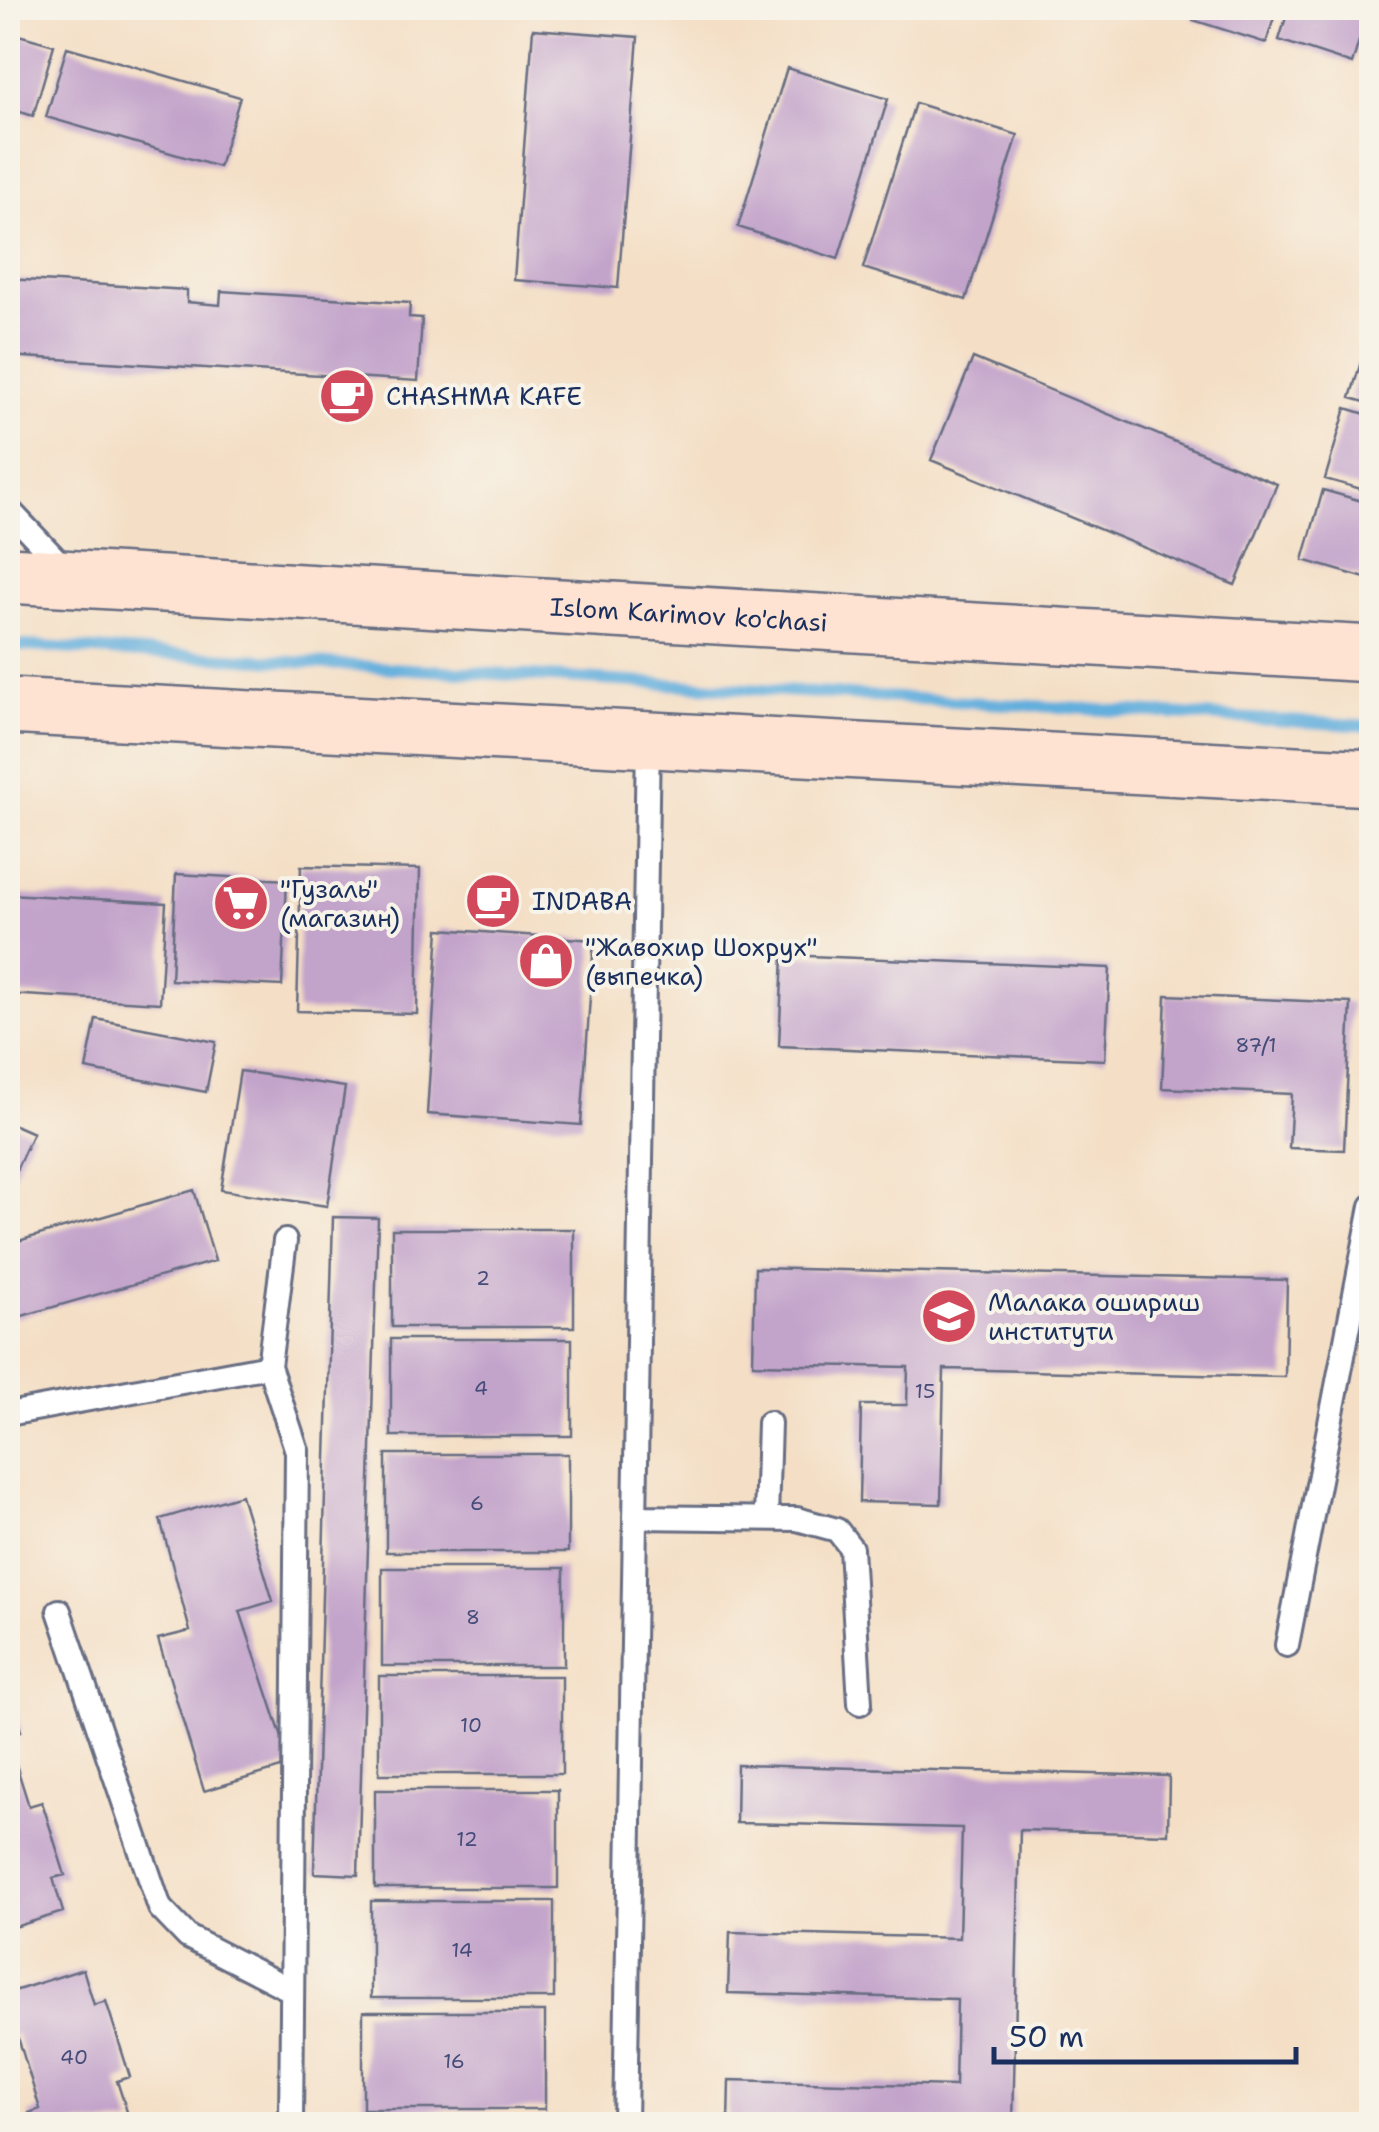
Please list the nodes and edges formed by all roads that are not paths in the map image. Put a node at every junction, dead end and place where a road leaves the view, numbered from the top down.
1 (8, 509) edge
2 (8, 575) edge
3 (74, 579) junction
4 (1372, 654) edge
5 (8, 706) edge
6 (648, 740) junction
7 (1372, 778) edge
8 (1372, 1206) edge
9 (285, 1241) dead end
10 (270, 1366) junction
11 (8, 1414) edge
12 (768, 1424) dead end
13 (635, 1516) junction
14 (766, 1518) junction
15 (59, 1611) dead end
16 (1287, 1645) dead end
17 (860, 1704) dead end
18 (289, 1989) junction
19 (291, 2124) edge
20 (625, 2124) edge

1 - 3 lane
2 - 3 main road, Islom Karimov ko'chasi
3 - 4 main road, Islom Karimov ko'chasi
5 - 6 main road
6 - 7 main road
6 - 13 lane
8 - 16 lane
9 - 10 lane
10 - 11 lane
10 - 18 lane
12 - 14 lane
13 - 14 lane
13 - 20 lane
14 - 17 lane
15 - 18 lane
18 - 19 lane

